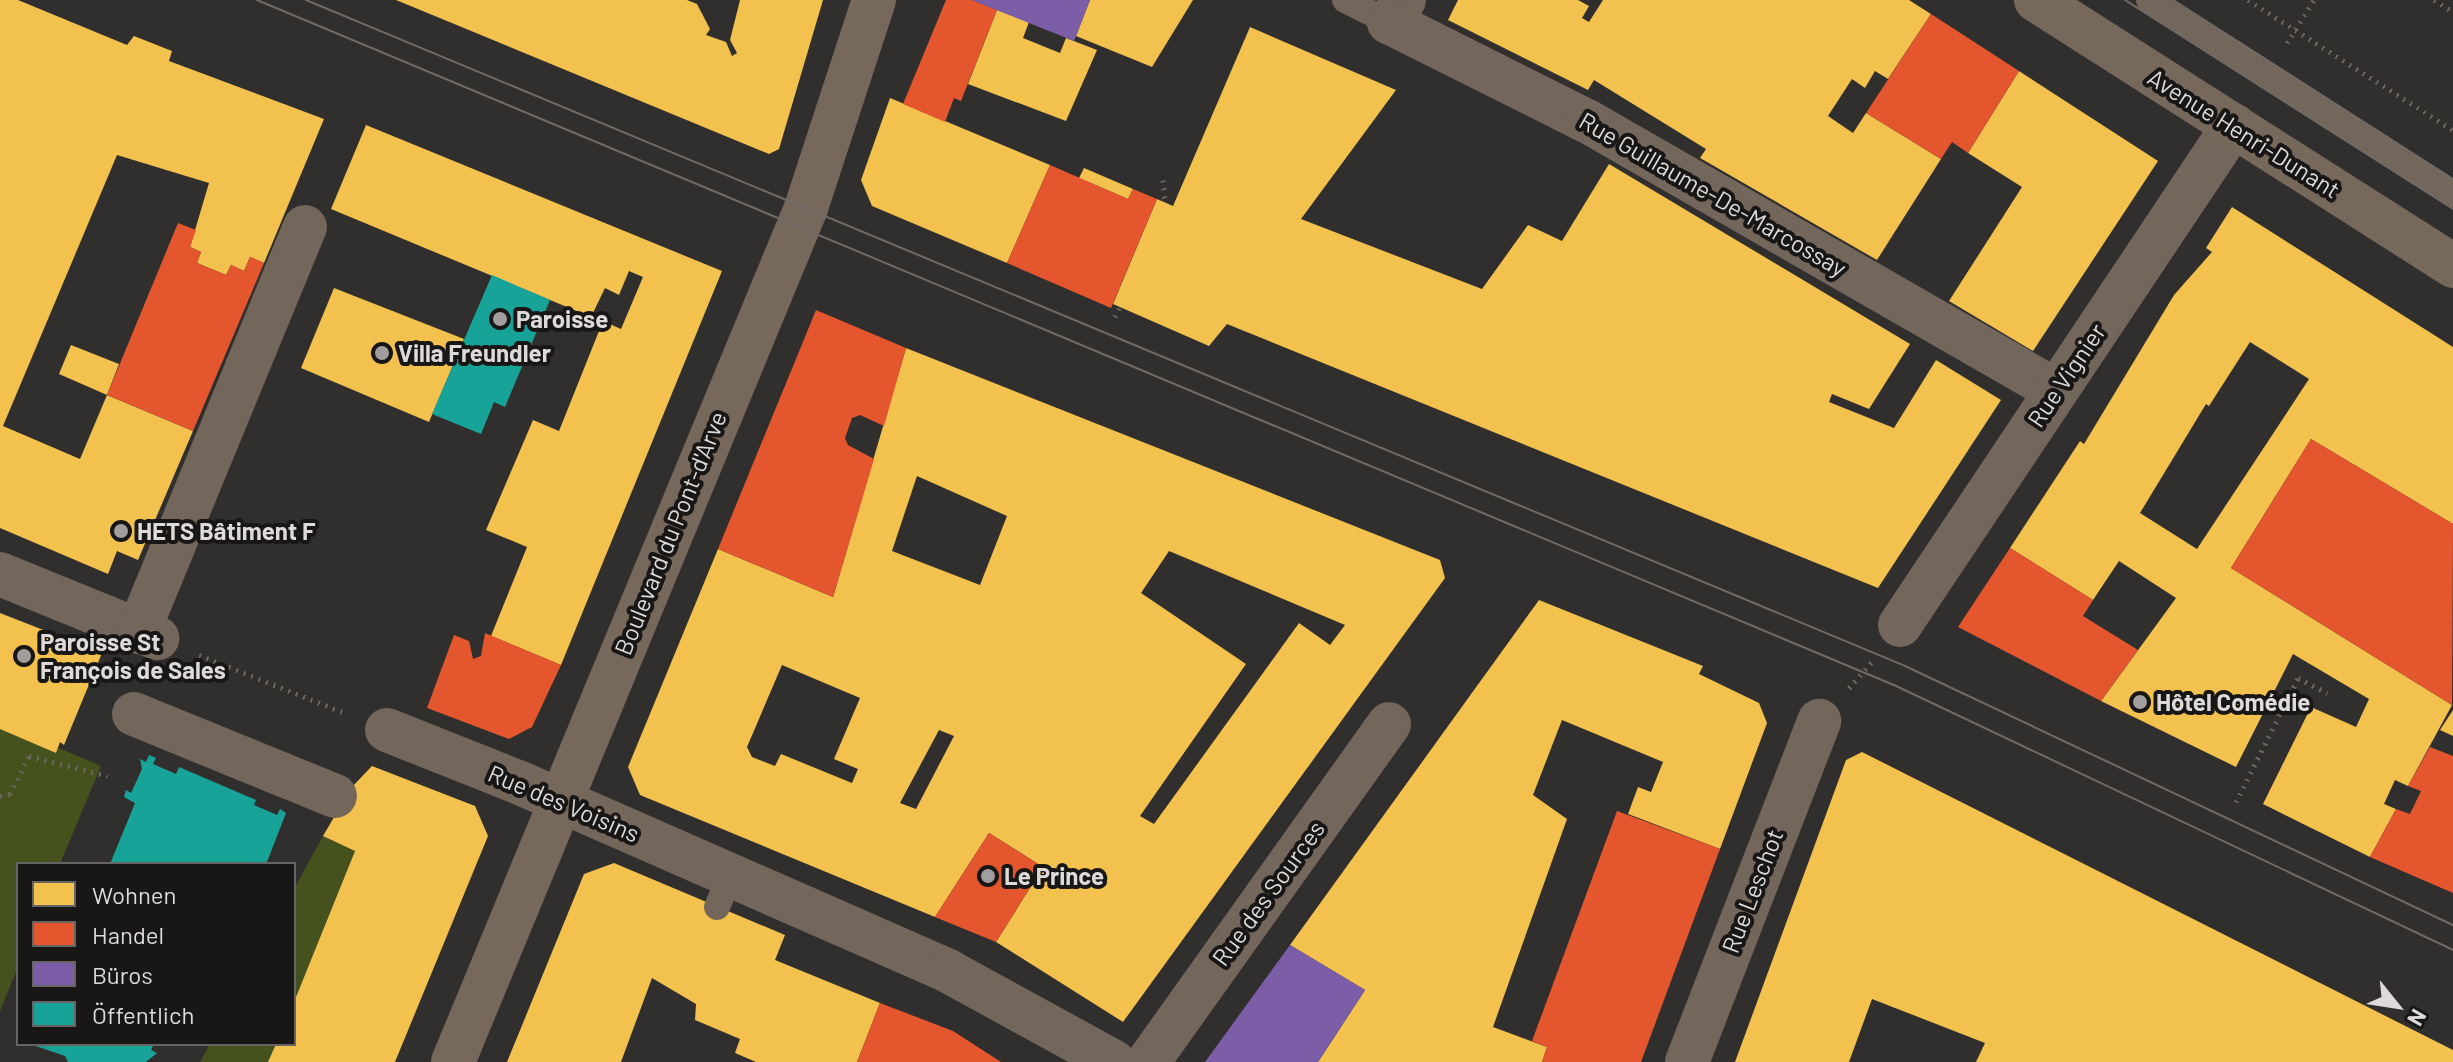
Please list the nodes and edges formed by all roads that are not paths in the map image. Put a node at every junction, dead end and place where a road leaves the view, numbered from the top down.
1 (874, 0) edge
2 (1345, 0) edge
3 (2036, 0) edge
4 (2149, 0) edge
5 (1396, 11) edge
6 (2234, 125) junction
7 (2453, 194) edge
8 (305, 227) dead end
9 (2453, 266) edge
10 (2055, 390) junction
11 (0, 574) edge
12 (1900, 625) road end
13 (134, 714) dead end
14 (1819, 721) road end
15 (1389, 724) dead end
16 (387, 730) road end
17 (335, 796) dead end
18 (561, 800) junction
19 (453, 1062) edge
20 (1114, 1062) edge
21 (1148, 1062) edge
22 (1687, 1062) edge

1 - 18 main road, Boulevard du Pont-d'Arve
2 - 5 lane
3 - 6 main road, Avenue Henri-Dunant
4 - 7 lane
5 - 10 street, Rue Guillaume-De-Marcossay
6 - 9 main road, Avenue Henri-Dunant
6 - 10 street, Rue Vignier
8 - 11 street
10 - 12 street, Rue Vignier
13 - 17 street
14 - 22 street, Rue Leschot
15 - 21 street, Rue des Sources
16 - 18 street, Rue des Voisins
18 - 19 main road, Boulevard du Pont-d'Arve
18 - 20 street, Rue des Voisins

